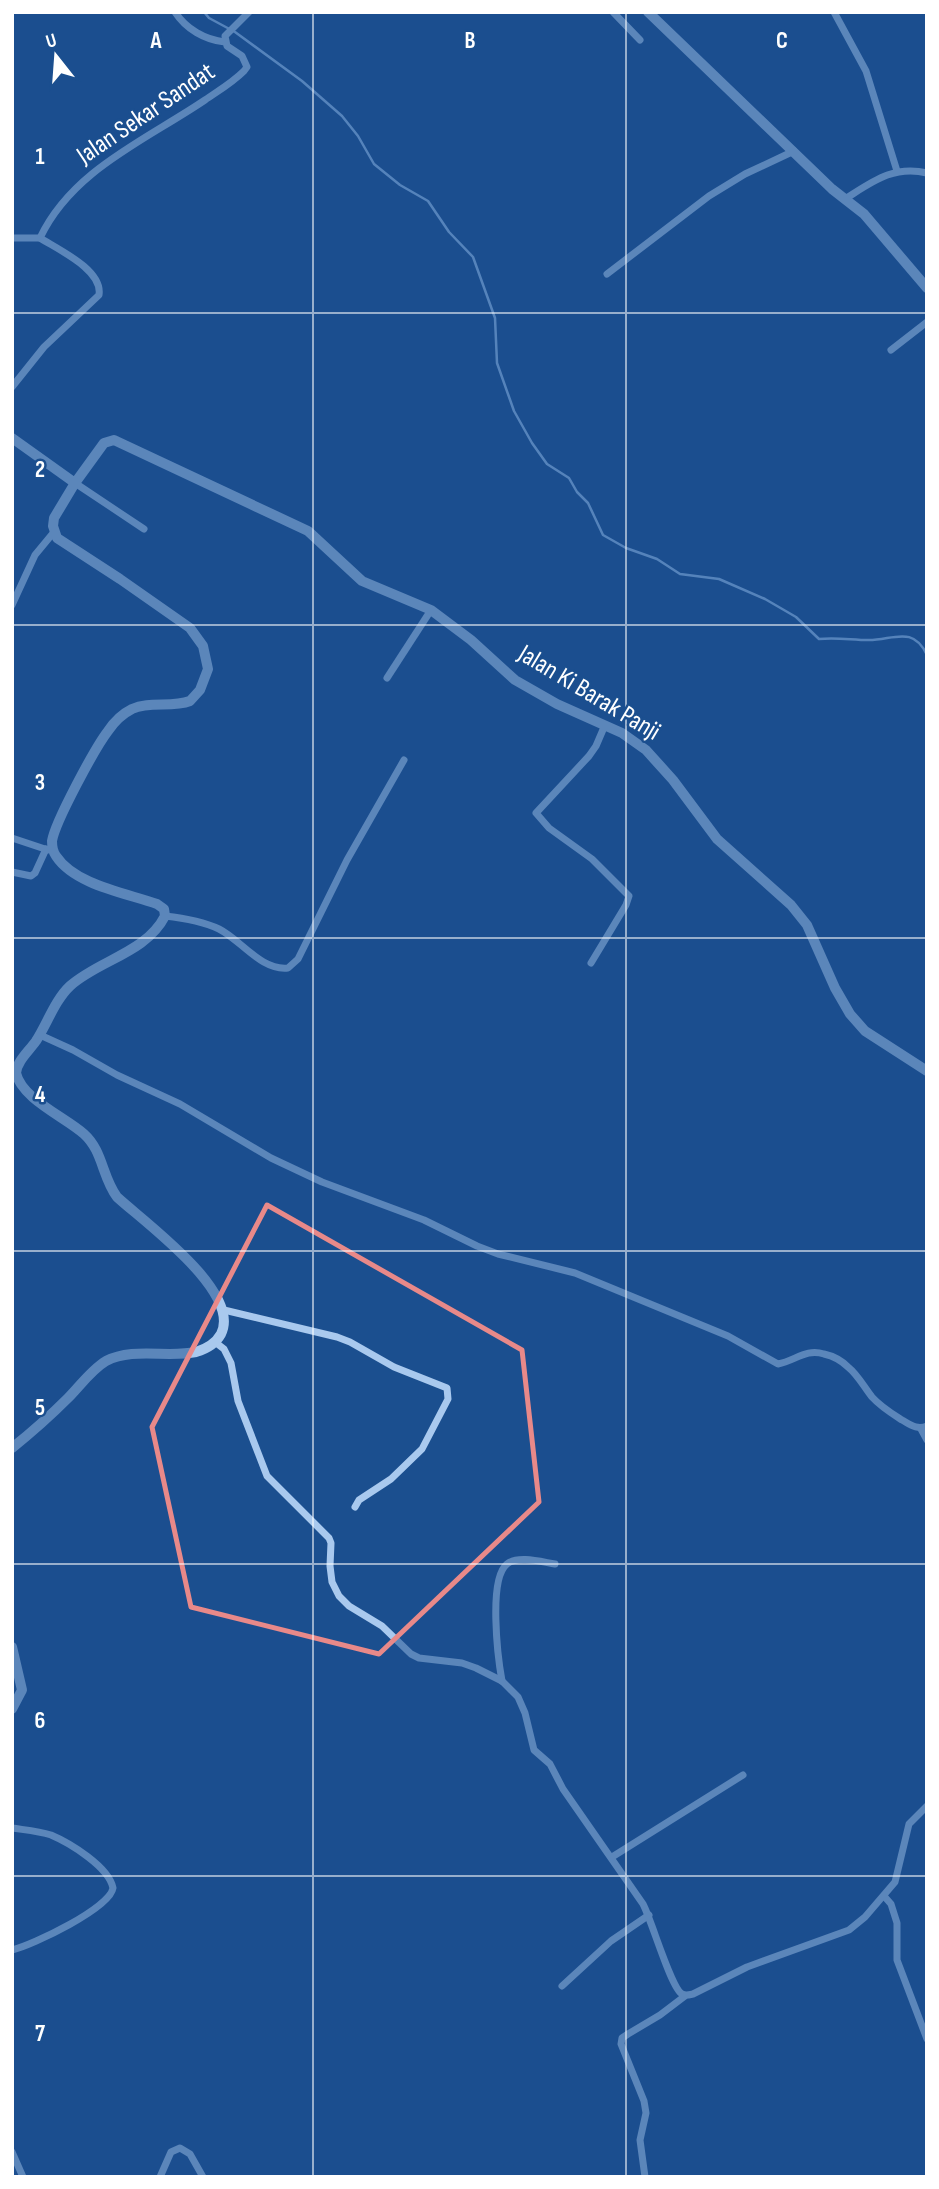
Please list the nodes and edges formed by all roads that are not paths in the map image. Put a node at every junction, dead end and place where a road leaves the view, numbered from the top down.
1 (174, 12) edge
2 (249, 12) edge
3 (613, 12) edge
4 (648, 12) edge
5 (834, 12) edge
6 (225, 39) junction
7 (640, 40) dead end
8 (794, 150) junction
9 (897, 170) junction
10 (927, 173) edge
11 (845, 199) junction
12 (12, 238) edge
13 (40, 238) junction
14 (607, 274) dead end
15 (927, 288) edge
16 (927, 322) edge
17 (891, 350) dead end
18 (12, 387) edge
19 (12, 438) edge
20 (75, 483) junction
21 (144, 529) dead end
22 (54, 533) junction
23 (12, 605) edge
24 (431, 610) junction
25 (387, 678) dead end
26 (605, 725) junction
27 (404, 760) dead end
28 (12, 838) edge
29 (49, 850) junction
30 (12, 872) edge
31 (165, 916) junction
32 (591, 963) dead end
33 (40, 1035) junction
34 (14, 1070) edge
35 (927, 1071) edge
36 (224, 1310) junction
37 (215, 1342) junction
38 (924, 1427) edge
39 (927, 1440) edge
40 (12, 1448) edge
41 (355, 1507) dead end
42 (555, 1564) dead end
43 (12, 1647) edge
44 (502, 1682) junction
45 (12, 1709) edge
46 (743, 1775) dead end
47 (927, 1806) edge
48 (12, 1828) edge
49 (612, 1857) junction
50 (884, 1896) junction
51 (649, 1915) junction
52 (12, 1950) edge
53 (562, 1986) dead end
54 (685, 1996) junction
55 (927, 2039) edge
56 (12, 2152) edge
57 (23, 2177) edge
58 (160, 2177) edge
59 (203, 2177) edge
60 (645, 2177) edge

1 - 6 street
2 - 6 street, Jalan Sekar Sandat
3 - 7 street
4 - 8 street
5 - 9 street
6 - 13 street, Jalan Sekar Sandat
8 - 11 street
8 - 14 street
9 - 10 street
9 - 11 street
11 - 15 street
12 - 13 street
13 - 18 street
16 - 17 street
19 - 20 street
20 - 21 street
20 - 22 street, Jalan Ki Barak Panji
20 - 24 street, Jalan Ki Barak Panji
22 - 23 street
22 - 29 street
24 - 25 street
24 - 26 street, Jalan Ki Barak Panji
26 - 32 street
26 - 35 street, Jalan Ki Barak Panji
27 - 31 street
28 - 29 street
29 - 30 street
29 - 31 street
31 - 33 street
33 - 34 street
33 - 38 street
34 - 36 street
36 - 37 street
36 - 41 street
37 - 40 street
37 - 44 street
38 - 39 street
42 - 44 street
43 - 45 street
44 - 49 street
46 - 49 street
47 - 50 street
48 - 52 street
49 - 51 street
50 - 54 street
50 - 55 street
51 - 53 street
51 - 54 street
54 - 60 street
56 - 57 street
58 - 59 street

